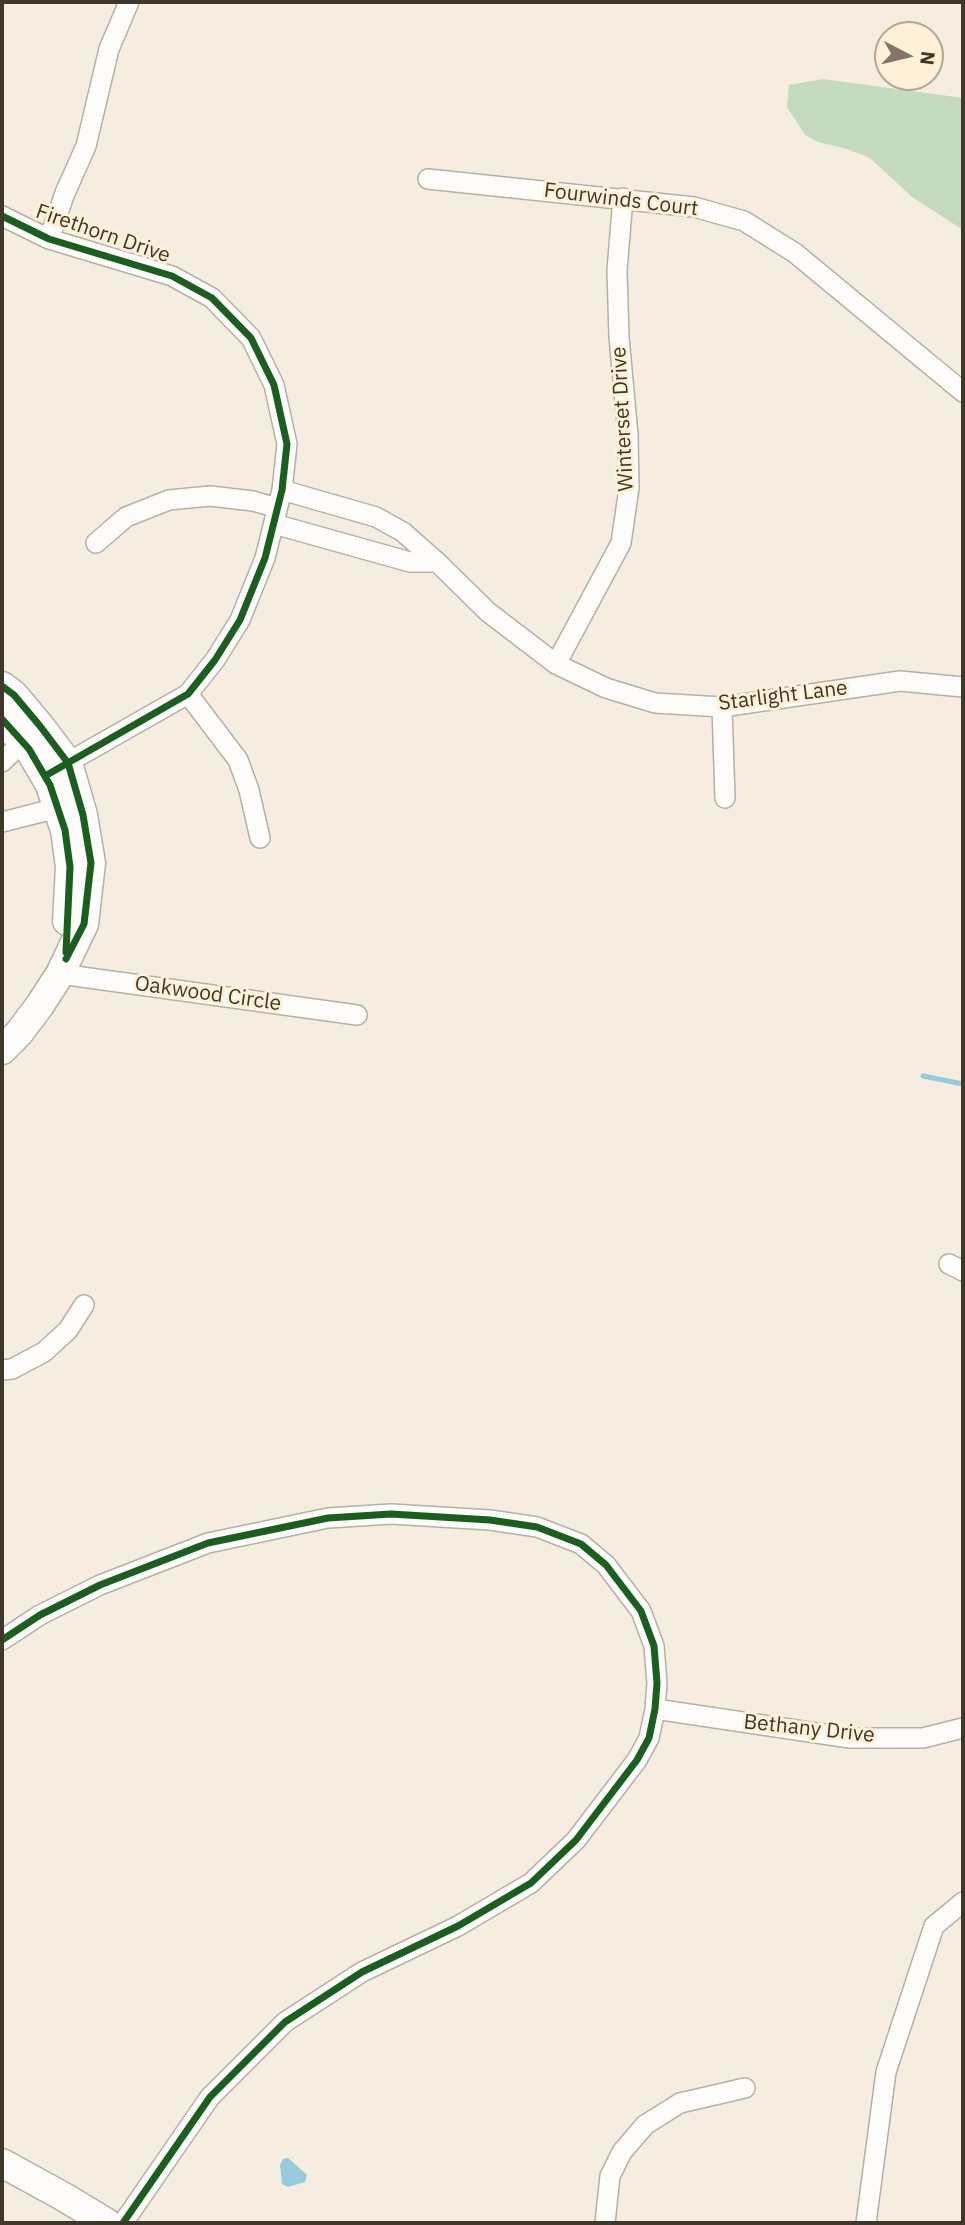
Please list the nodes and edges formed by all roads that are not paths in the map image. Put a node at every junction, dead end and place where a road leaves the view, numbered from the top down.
1 (129, 2) edge
2 (428, 179) dead end
3 (622, 198) junction
4 (2, 216) edge
5 (49, 239) junction
6 (963, 393) edge
7 (277, 507) junction
8 (96, 543) dead end
9 (437, 562) junction
10 (556, 664) junction
11 (2, 686) edge
12 (963, 687) edge
13 (188, 694) junction
14 (722, 707) junction
15 (2, 719) edge
16 (32, 734) junction
17 (2, 762) edge
18 (56, 769) junction
19 (725, 798) dead end
20 (69, 805) junction
21 (2, 822) edge
22 (260, 838) dead end
23 (63, 966) junction
24 (357, 1015) dead end
25 (2, 1050) edge
26 (84, 1305) dead end
27 (2, 1370) edge
28 (2, 1640) edge
29 (655, 1709) junction
30 (963, 1728) edge
31 (963, 1902) edge
32 (746, 2088) dead end
33 (2, 2163) edge
34 (107, 2223) edge
35 (123, 2223) edge
36 (606, 2223) edge
37 (866, 2223) edge

1 - 5 street
2 - 3 street, Fourwinds Court
3 - 6 street, Fourwinds Court
3 - 10 street, Winterset Drive
4 - 5 street, Firethorn Drive
5 - 7 street, Firethorn Drive
7 - 8 street
7 - 9 street
7 - 9 street, Starlight Lane
7 - 13 street, Firethorn Drive
9 - 10 street, Starlight Lane
10 - 14 street, Starlight Lane
11 - 16 street
12 - 14 street, Starlight Lane
13 - 18 street, Firethorn Drive
13 - 22 street
14 - 19 street
15 - 16 street
16 - 17 street
16 - 18 street
18 - 20 street
20 - 21 street
20 - 23 street
23 - 24 street, Oakwood Circle
23 - 25 street
26 - 27 street
28 - 29 street
29 - 30 street, Bethany Drive
29 - 35 street
31 - 37 street
32 - 36 street
33 - 34 street

